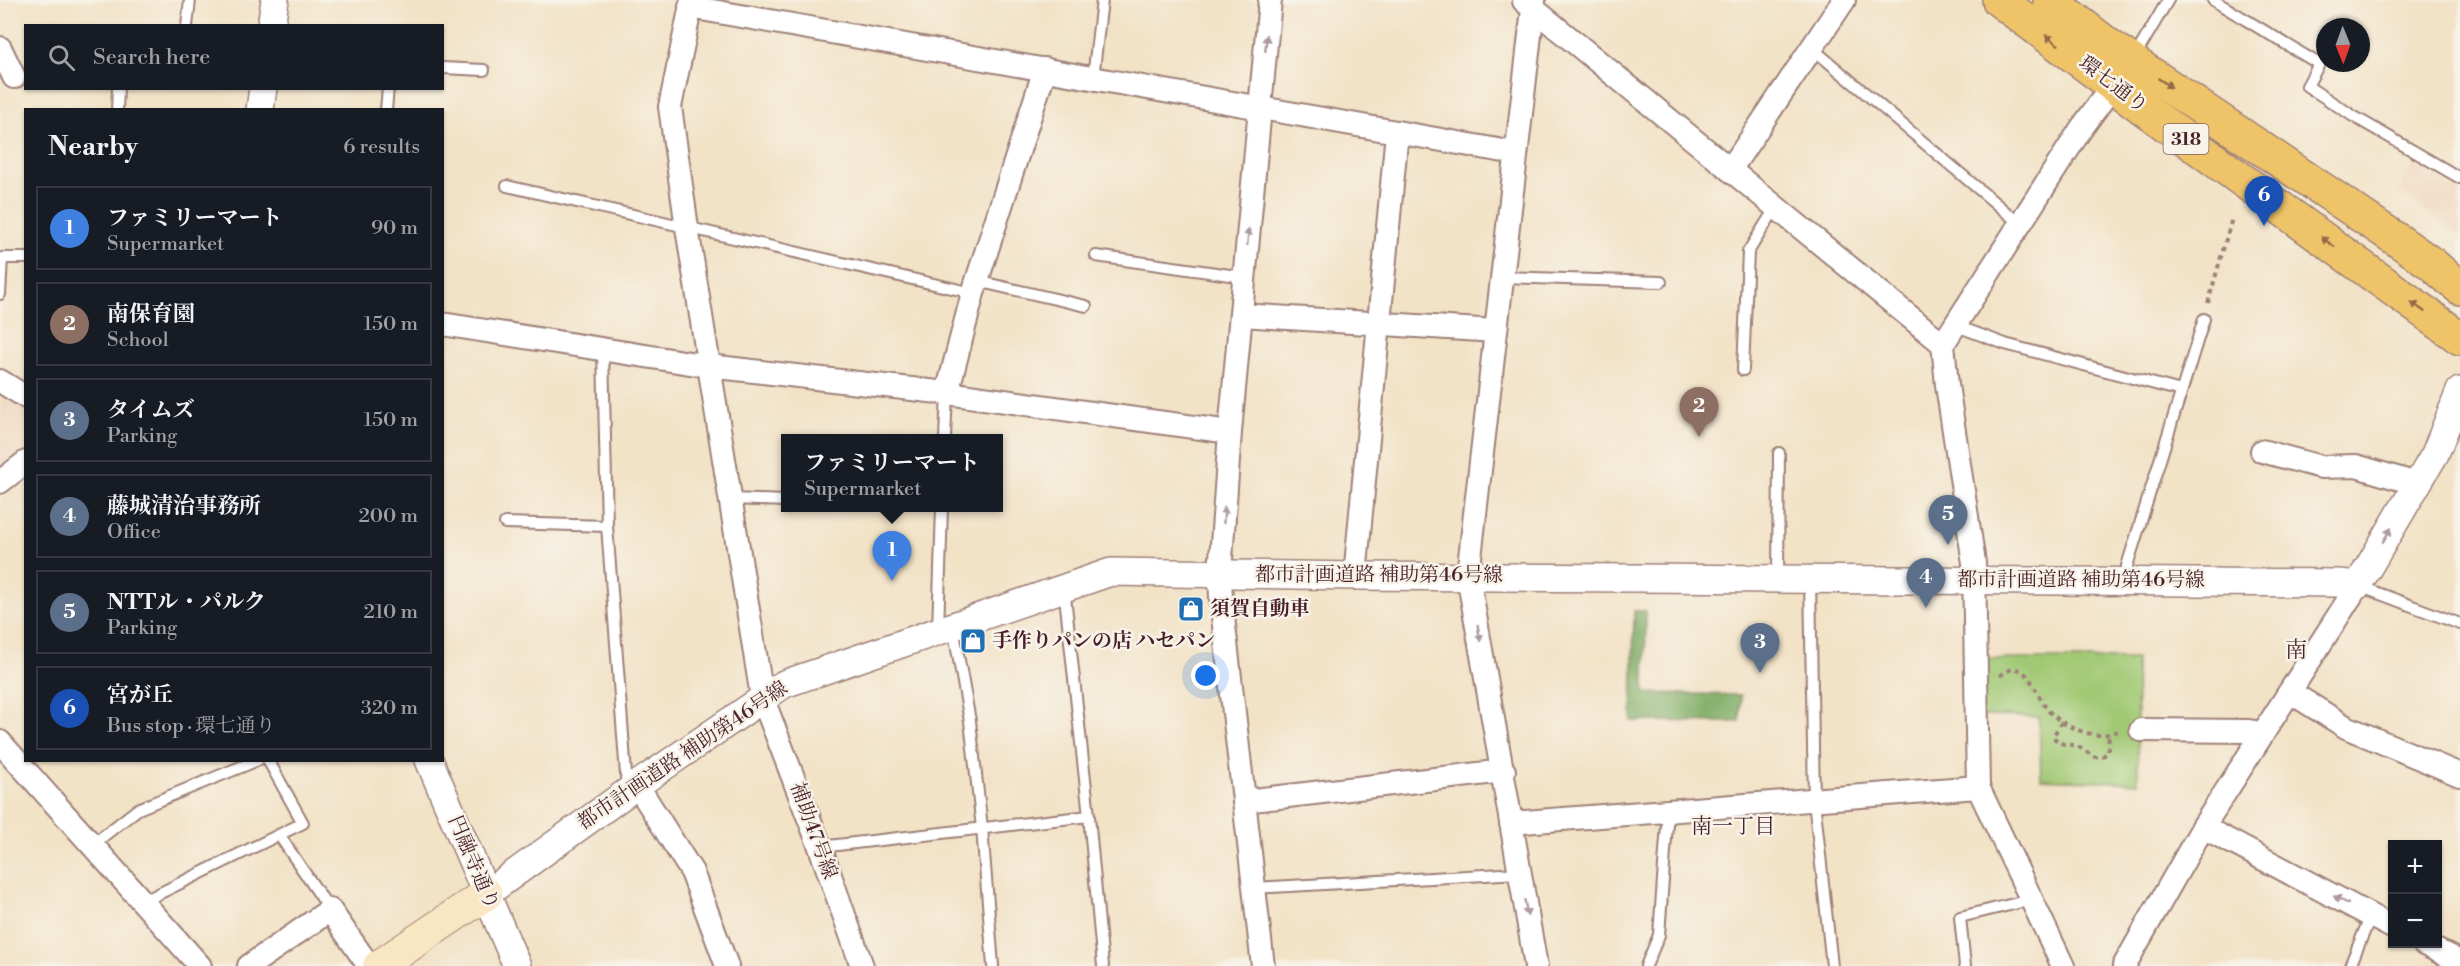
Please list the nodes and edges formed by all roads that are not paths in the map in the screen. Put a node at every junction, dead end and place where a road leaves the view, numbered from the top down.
1 (190, 0) edge
2 (275, 0) edge
3 (1102, 0) edge
4 (1270, 0) edge
5 (1844, 0) edge
6 (1999, 0) edge
7 (2049, 0) edge
8 (2168, 0) edge
9 (2213, 0) edge
10 (691, 3) edge
11 (1530, 3) edge
12 (188, 24) edge
13 (271, 24) edge
14 (0, 48) edge
15 (1812, 48) junction
16 (444, 68) edge
17 (1046, 69) junction
18 (484, 70) dead end
19 (2123, 73) junction
20 (13, 77) edge
21 (1093, 78) junction
22 (118, 90) edge
23 (262, 90) edge
24 (388, 90) edge
25 (117, 108) edge
26 (260, 108) edge
27 (386, 108) edge
28 (1259, 110) junction
29 (1397, 132) junction
30 (1515, 153) junction
31 (1730, 170) junction
32 (2460, 178) edge
33 (507, 186) dead end
34 (1776, 207) junction
35 (2020, 224) junction
36 (687, 228) junction
37 (2399, 241) junction
38 (1096, 256) dead end
39 (24, 258) edge
40 (2375, 276) junction
41 (1244, 277) junction
42 (1501, 277) junction
43 (1661, 282) dead end
44 (975, 287) junction
45 (2460, 288) edge
46 (0, 294) edge
47 (1086, 306) dead end
48 (1241, 315) junction
49 (2204, 319) road end
50 (444, 324) edge
51 (1380, 324) junction
52 (1496, 331) junction
53 (1948, 335) junction
54 (2460, 338) edge
55 (603, 348) junction
56 (710, 366) junction
57 (1743, 370) dead end
58 (0, 381) edge
59 (2460, 391) edge
60 (2181, 392) junction
61 (947, 393) junction
62 (24, 396) edge
63 (1230, 432) junction
64 (945, 434) edge
65 (2262, 451) dead end
66 (1779, 453) dead end
67 (24, 464) edge
68 (0, 482) edge
69 (2417, 484) junction
70 (732, 499) junction
71 (781, 501) edge
72 (942, 512) edge
73 (506, 523) dead end
74 (607, 526) junction
75 (1220, 573) junction
76 (1468, 575) junction
77 (1355, 576) junction
78 (1778, 578) junction
79 (1810, 578) junction
80 (1973, 580) junction
81 (2127, 580) junction
82 (2358, 585) junction
83 (1064, 587) junction
84 (2460, 624) edge
85 (945, 628) junction
86 (2290, 692) junction
87 (762, 697) junction
88 (2141, 730) road end
89 (2262, 733) junction
90 (8, 747) edge
91 (253, 762) edge
92 (269, 762) edge
93 (430, 762) edge
94 (1504, 771) junction
95 (2460, 775) edge
96 (1978, 787) junction
97 (632, 788) junction
98 (1814, 800) junction
99 (1244, 801) junction
100 (1668, 810) junction
101 (1089, 816) junction
102 (1511, 823) junction
103 (2203, 827) junction
104 (982, 828) junction
105 (279, 835) junction
106 (92, 845) junction
107 (820, 848) junction
108 (1520, 873) junction
109 (1254, 888) junction
110 (486, 894) junction
111 (2030, 900) junction
112 (142, 902) junction
113 (330, 910) junction
114 (2371, 915) junction
115 (2388, 925) edge
116 (2432, 948) edge
117 (2460, 962) edge
118 (200, 966) edge
119 (249, 966) edge
120 (369, 966) edge
121 (380, 966) edge
122 (517, 966) edge
123 (727, 966) edge
124 (862, 966) edge
125 (993, 966) edge
126 (1103, 966) edge
127 (1263, 966) edge
128 (1536, 966) edge
129 (1646, 966) edge
130 (1832, 966) edge
131 (1965, 966) edge
132 (2063, 966) edge
133 (2124, 966) edge
134 (2350, 966) edge

1 - 12 lane
2 - 13 street
3 - 21 lane
28 -> 4 street
5 - 15 street
19 -> 6 main road, 環七通り / 318
7 - 19 main road, 環七通り / 318
8 - 19 lane
9 - 32 lane
10 - 17 street
10 - 36 street, 補助47号線
11 - 30 street
11 - 31 street
14 - 20 street
15 - 31 street
15 - 35 lane
16 - 18 lane
17 - 21 street
17 - 44 street
19 - 35 street
19 -> 37 main road, 環七通り / 318
40 -> 19 main road, 環七通り / 318
21 - 28 street
22 - 25 lane
23 - 26 street
24 - 27 lane
28 - 29 street
41 -> 28 street
29 - 30 street
29 - 51 street
30 - 42 street
31 - 34 street
33 - 36 lane
34 - 53 street
34 - 57 lane
35 - 53 street
36 - 44 lane
36 - 56 street, 補助47号線
37 - 40 main road
37 - 45 main road, 環七通り / 318
38 - 41 lane
39 - 46 lane
54 -> 40 main road, 環七通り / 318
41 - 48 street
42 - 43 lane
42 - 52 street
44 - 47 lane
44 - 61 street
48 - 51 street
48 - 63 street
49 - 60 lane
50 - 55 street
51 - 52 street
51 - 77 street
52 - 76 street
53 - 60 lane
53 - 80 street
55 - 56 street
55 - 74 lane
56 - 61 street
56 - 70 street, 補助47号線
58 - 62 street
59 - 69 street
60 - 81 lane
61 - 63 street
61 - 64 lane
75 -> 63 street
65 - 69 street
66 - 78 lane
67 - 68 street
82 -> 69 street
70 - 71 lane
70 - 87 street, 補助47号線
72 - 85 lane
73 - 74 lane
74 - 97 lane
75 - 77 street, 都市計画道路 補助第46号線
75 - 83 street, 都市計画道路 補助第46号線
75 - 99 street
76 - 77 street, 都市計画道路 補助第46号線
76 - 78 street, 都市計画道路 補助第46号線
76 -> 94 street
78 - 79 street, 都市計画道路 補助第46号線
79 - 80 street, 都市計画道路 補助第46号線
79 - 98 lane
80 - 81 street, 都市計画道路 補助第46号線
80 - 96 street
81 - 82 street, 都市計画道路 補助第46号線
82 - 84 lane
82 - 86 street
83 - 85 street, 都市計画道路 補助第46号線
83 - 101 lane
85 - 87 street, 都市計画道路 補助第46号線
85 - 104 lane
86 - 89 street
86 - 95 street
87 - 97 street, 都市計画道路 補助第46号線
87 - 107 street, 補助47号線
88 - 89 street
89 - 103 street
90 - 106 street
91 - 106 lane
92 - 105 lane
93 - 110 street, 円融寺通り
94 - 99 street
94 - 102 street
96 - 98 street
96 - 111 street
97 - 110 street, 都市計画道路 補助第46号線
97 - 123 street
98 - 100 street
98 - 130 lane
99 - 109 street
100 - 102 street
100 - 129 lane
101 - 104 lane
101 - 126 lane
102 - 108 street
114 -> 103 street
103 - 133 street
104 - 107 lane
104 - 125 lane
105 - 112 lane
105 - 113 lane
106 - 112 street
107 - 124 street, 補助47号線
108 - 109 lane
108 -> 128 street
109 - 127 street
110 - 121 main road
110 - 122 street, 円融寺通り
111 - 131 lane
111 - 132 street
112 - 118 street
113 - 119 street
113 - 120 street
114 - 115 street
114 - 134 lane
116 - 117 street

